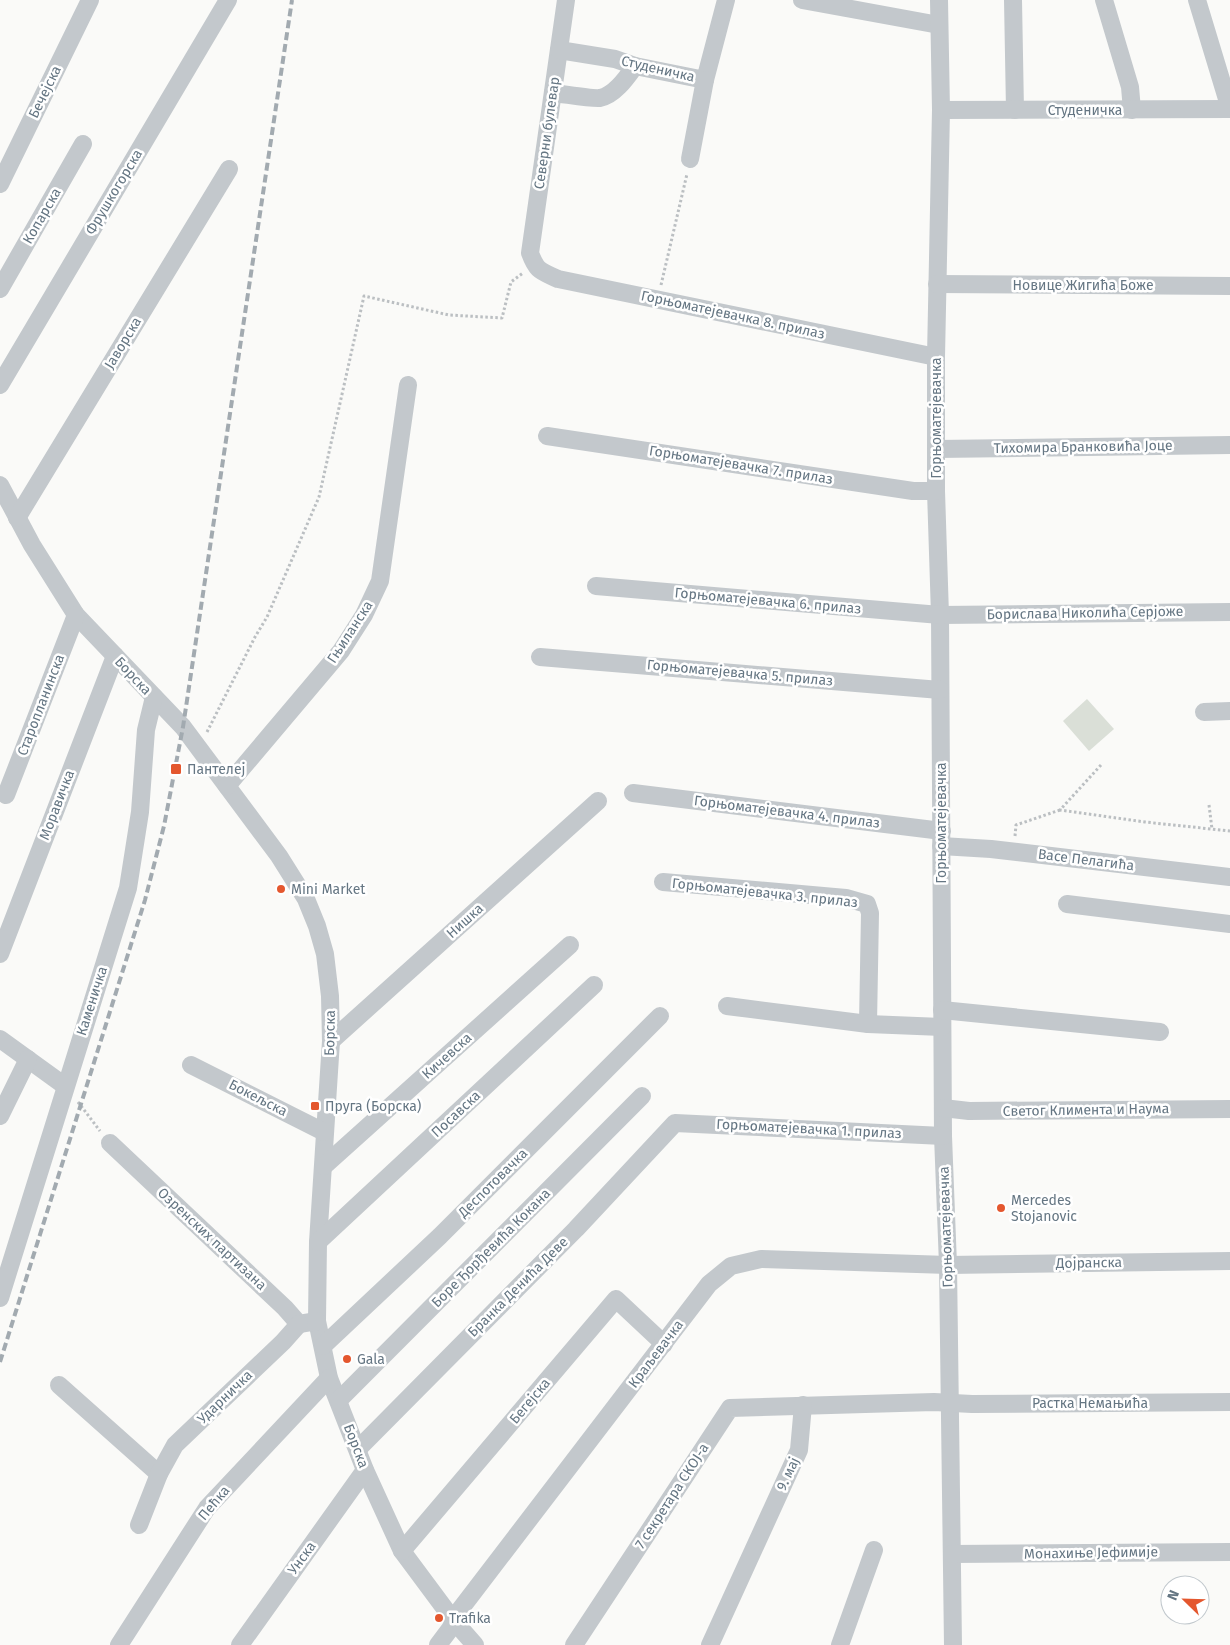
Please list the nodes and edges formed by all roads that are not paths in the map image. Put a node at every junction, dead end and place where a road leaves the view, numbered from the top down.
1 (90, 0) edge
2 (228, 0) edge
3 (566, 0) edge
4 (726, 0) edge
5 (802, 0) edge
6 (939, 0) edge
7 (1013, 0) edge
8 (1104, 0) edge
9 (1198, 0) edge
10 (939, 25) junction
11 (559, 50) junction
12 (635, 66) junction
13 (706, 80) junction
14 (553, 93) junction
15 (1230, 109) edge
16 (941, 110) junction
17 (1015, 110) junction
18 (1132, 110) junction
19 (83, 144) dead end
20 (690, 159) road end
21 (229, 169) dead end
22 (0, 184) edge
23 (534, 265) joint
24 (937, 284) junction
25 (1230, 286) edge
26 (0, 288) edge
27 (936, 357) junction
28 (0, 385) edge
29 (408, 385) dead end
30 (547, 436) dead end
31 (1230, 445) edge
32 (936, 449) junction
33 (0, 485) edge
34 (936, 491) junction
35 (17, 518) junction
36 (596, 586) dead end
37 (1230, 612) edge
38 (76, 615) junction
39 (940, 615) junction
40 (115, 656) junction
41 (540, 657) dead end
42 (940, 690) junction
43 (154, 697) junction
44 (1230, 711) edge
45 (1204, 712) dead end
46 (227, 786) junction
47 (633, 792) dead end
48 (6, 795) dead end
49 (598, 801) dead end
50 (942, 839) junction
51 (1230, 877) edge
52 (663, 882) dead end
53 (1067, 904) dead end
54 (1230, 924) edge
55 (570, 945) dead end
56 (0, 954) edge
57 (594, 985) dead end
58 (727, 1006) dead end
59 (660, 1016) dead end
60 (942, 1018) junction
61 (868, 1024) junction
62 (1160, 1032) dead end
63 (0, 1039) edge
64 (331, 1041) junction
65 (28, 1059) junction
66 (191, 1065) dead end
67 (65, 1086) junction
68 (642, 1096) dead end
69 (943, 1108) junction
70 (1230, 1109) edge
71 (0, 1116) edge
72 (675, 1123) joint
73 (324, 1132) junction
74 (943, 1136) junction
75 (110, 1143) road end
76 (324, 1166) junction
77 (318, 1242) junction
78 (1230, 1261) edge
79 (948, 1265) junction
80 (0, 1298) edge
81 (317, 1321) junction
82 (299, 1324) junction
83 (664, 1344) junction
84 (323, 1346) junction
85 (329, 1378) junction
86 (59, 1385) dead end
87 (339, 1400) junction
88 (1230, 1402) edge
89 (950, 1403) junction
90 (803, 1406) junction
91 (358, 1448) junction
92 (365, 1470) junction
93 (159, 1474) junction
94 (139, 1525) dead end
95 (874, 1550) dead end
96 (402, 1551) junction
97 (1230, 1552) edge
98 (952, 1554) junction
99 (454, 1621) junction
100 (119, 1645) edge
101 (240, 1645) edge
102 (438, 1645) edge
103 (475, 1645) edge
104 (574, 1645) edge
105 (710, 1645) edge
106 (840, 1645) edge
107 (953, 1645) edge

1 - 22 street, Бечејска
2 - 28 street, Фрушкогорска
3 - 11 street, Северни булевар
4 - 13 street, Студеничка
5 - 10 street
6 - 10 street, Горњоматејевачка
7 - 17 street
8 - 18 street
9 - 15 street
10 - 16 street, Горњоматејевачка
11 - 12 street, Студеничка
11 - 14 street, Северни булевар
12 - 13 street, Студеничка
12 - 14 street
13 - 20 street
14 - 23 street, Северни булевар
15 - 18 street, Студеничка
16 - 17 street, Студеничка
16 - 24 street, Горњоматејевачка
17 - 18 street, Студеничка
19 - 26 street, Копарска
21 - 35 street, Јаворска
23 - 27 street, Горњоматејевачка 8. прилаз
24 - 25 street, Новице Жигића Боже
24 - 27 street, Горњоматејевачка
27 - 32 street, Горњоматејевачка
29 - 46 street, Гњиланска
30 - 34 street, Горњоматејевачка 7. прилаз
31 - 32 street, Тихомира Бранковића Јоце
32 - 34 street, Горњоматејевачка
33 - 35 street, Борска
34 - 39 street, Горњоматејевачка
35 - 38 street, Борска
36 - 39 street, Горњоматејевачка 6. прилаз
37 - 39 street, Борислава Николића Серјоже
38 - 40 street, Борска
38 - 48 street, Старопланинска
39 - 42 street, Горњоматејевачка
40 - 43 street, Борска
40 - 56 street, Моравичка
41 - 42 street, Горњоматејевачка 5. прилаз
42 - 50 street, Горњоматејевачка
43 - 46 street, Борска
43 - 67 street, Каменичка
44 - 45 street
46 - 64 street, Борска
47 - 50 street, Горњоматејевачка 4. прилаз
49 - 64 street, Нишка
50 - 51 street, Васе Пелагића
50 - 60 street, Горњоматејевачка
52 - 61 street, Горњоматејевачка 3. прилаз
53 - 54 street
55 - 76 street, Кичевска
57 - 77 street, Посавска
58 - 61 street
59 - 84 street, Деспотовачка
60 - 61 street
60 - 62 street
60 - 69 street, Горњоматејевачка
63 - 65 street
64 - 73 street, Борска
65 - 67 street
65 - 71 street
66 - 73 street, Бокељска
67 - 80 street, Каменичка
68 - 87 street, Боре Ђорђевића Кокана
69 - 70 street, Светог Климента и Наума
69 - 74 street, Горњоматејевачка
72 - 74 street, Горњоматејевачка 1. прилаз
72 - 91 street, Бранка Денића Деве
73 - 76 street, Борска
74 - 79 street, Горњоматејевачка
75 - 82 street, Озренских партизана
76 - 77 street, Борска
77 - 81 street, Борска
78 - 79 street, Дојранска
79 - 83 street, Краљевачка
79 - 89 street, Горњоматејевачка
81 - 82 street
81 - 84 street, Борска
82 - 93 street, Ударничка
83 - 96 street, Бегејска
83 - 99 street, Краљевачка
84 - 85 street, Борска
85 - 87 street, Борска
85 - 100 street, Пећка
86 - 93 street
87 - 91 street, Борска
88 - 89 street, Растка Немањића
89 - 90 street
89 - 98 street, Горњоматејевачка
90 - 104 street, 7 секретара СКОЈ-а
90 - 105 street, 9. мај
91 - 92 street, Борска
92 - 96 street, Борска
92 - 101 street, Унска
93 - 94 street, Ударничка
95 - 106 street
96 - 99 street, Борска
97 - 98 street, Монахиње Јефимије
98 - 107 street, Горњоматејевачка
99 - 102 street, Краљевачка
99 - 103 street, Борска

